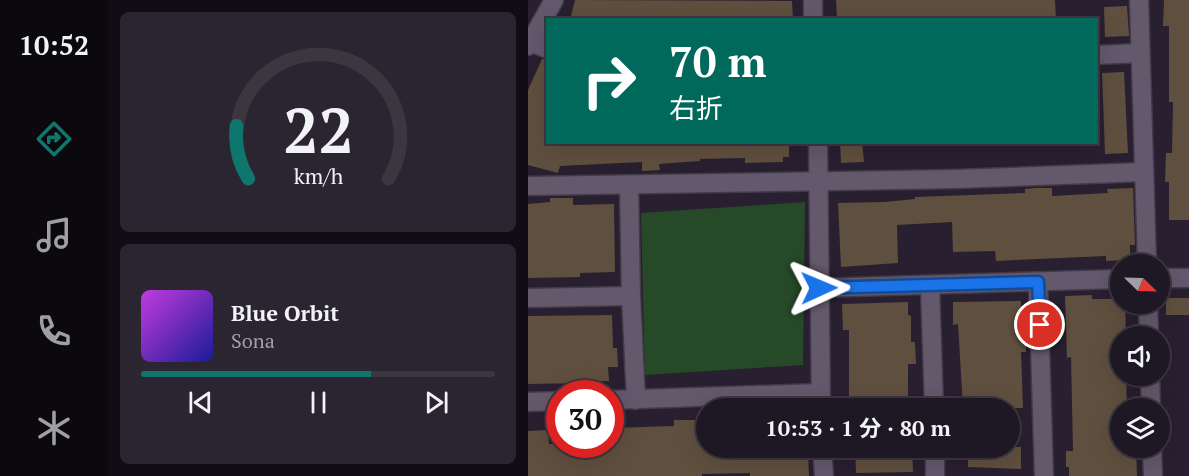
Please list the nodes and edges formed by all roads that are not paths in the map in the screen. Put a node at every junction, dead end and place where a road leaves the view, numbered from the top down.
1 (554, 0) edge
2 (813, 0) edge
3 (1139, 0) edge
4 (813, 18) edge
5 (529, 44) edge
6 (546, 48) edge
7 (1140, 53) junction
8 (1098, 55) edge
9 (818, 144) edge
10 (1144, 172) junction
11 (820, 182) junction
12 (629, 185) junction
13 (528, 186) edge
14 (1147, 254) edge
15 (1170, 278) edge
16 (1189, 278) edge
17 (1110, 279) edge
18 (1038, 282) junction
19 (930, 285) junction
20 (819, 288) junction
21 (631, 296) junction
22 (528, 298) edge
23 (821, 398) edge
24 (934, 398) edge
25 (624, 400) edge
26 (636, 400) junction
27 (696, 400) edge
28 (546, 401) edge
29 (528, 402) edge
30 (823, 458) edge
31 (935, 458) edge
32 (1152, 458) edge
33 (824, 476) edge
34 (935, 476) edge
35 (1044, 476) edge
36 (1153, 476) edge

1 - 5 street
2 - 4 street
3 - 7 street
5 - 6 street
7 - 8 street
7 - 10 street
9 - 11 street
10 - 11 street
10 - 14 street
11 - 12 street
11 - 20 street
12 - 13 street
12 - 21 street
15 - 16 street
17 - 18 street
18 - 19 street
18 - 35 street
19 - 20 street
19 - 24 street
20 - 23 street
21 - 22 street
21 - 26 street
25 - 26 street
26 - 27 street
28 - 29 street
30 - 33 street
31 - 34 street
32 - 36 street

